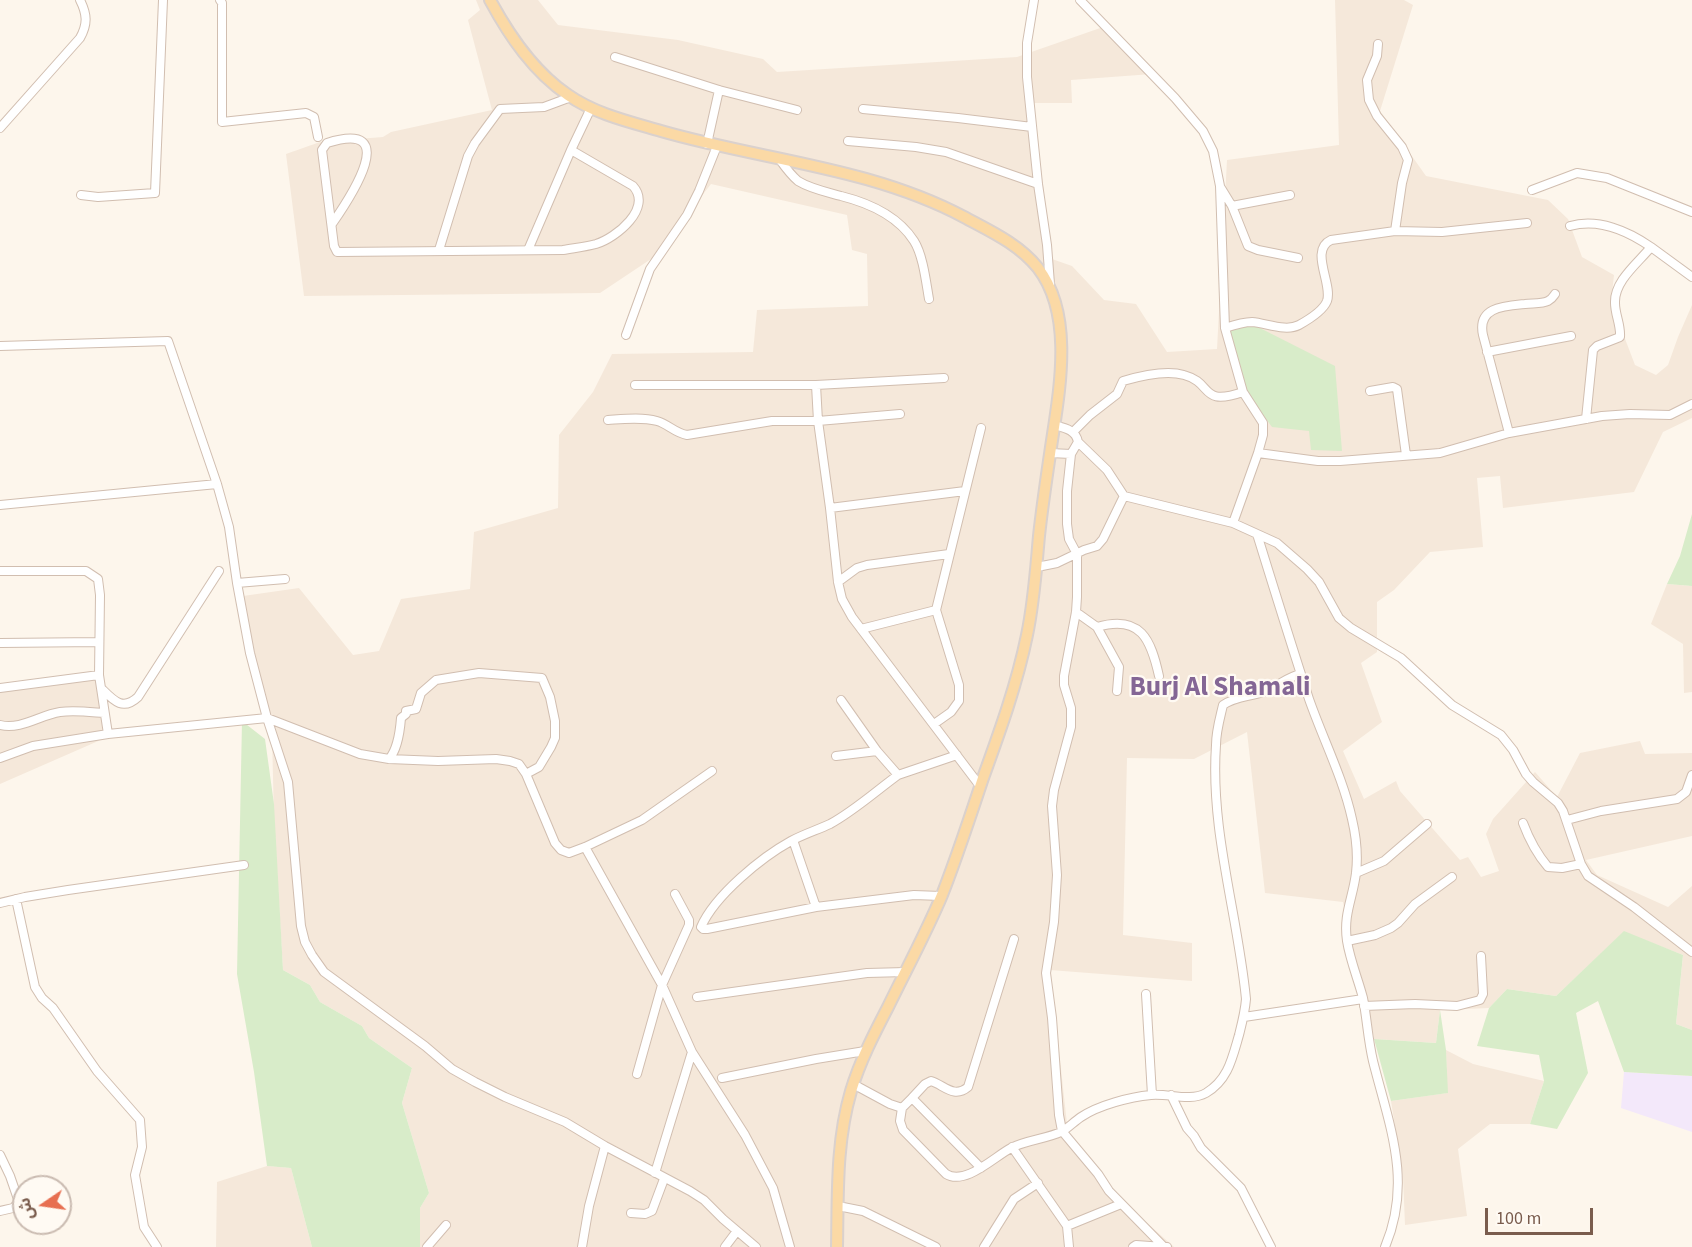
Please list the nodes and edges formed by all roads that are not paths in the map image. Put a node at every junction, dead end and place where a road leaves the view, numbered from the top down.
1 (80, 0) edge
2 (163, 0) edge
3 (220, 0) edge
4 (490, 0) edge
5 (1034, 0) edge
6 (1080, 0) edge
7 (1378, 44) dead end
8 (615, 57) dead end
9 (719, 90) junction
10 (571, 97) junction
11 (591, 108) junction
12 (863, 109) dead end
13 (797, 110) dead end
14 (1032, 127) junction
15 (0, 128) edge
16 (318, 137) dead end
17 (848, 141) dead end
18 (712, 145) junction
19 (571, 150) junction
20 (780, 160) junction
21 (1038, 184) junction
22 (1220, 186) junction
23 (1532, 190) dead end
24 (81, 195) dead end
25 (1290, 195) dead end
26 (1232, 206) junction
27 (1692, 212) edge
28 (1527, 223) dead end
29 (332, 224) junction
30 (1570, 226) dead end
31 (1395, 231) junction
32 (1651, 247) junction
33 (439, 250) junction
34 (528, 250) junction
35 (1298, 258) dead end
36 (1692, 277) edge
37 (1050, 288) junction
38 (1555, 294) dead end
39 (929, 298) dead end
40 (1225, 328) junction
41 (626, 334) dead end
42 (1571, 336) dead end
43 (0, 346) edge
44 (1487, 352) junction
45 (944, 378) dead end
46 (635, 385) dead end
47 (816, 385) junction
48 (1370, 391) dead end
49 (1243, 392) junction
50 (1692, 404) edge
51 (900, 414) dead end
52 (1586, 419) junction
53 (608, 420) dead end
54 (818, 421) junction
55 (1054, 425) junction
56 (981, 428) dead end
57 (1074, 432) junction
58 (1509, 433) junction
59 (1078, 442) junction
60 (1050, 453) junction
61 (1258, 453) junction
62 (1071, 454) junction
63 (1406, 455) junction
64 (217, 484) junction
65 (965, 491) junction
66 (1124, 496) junction
67 (0, 505) edge
68 (830, 508) junction
69 (1233, 523) junction
70 (1257, 534) junction
71 (949, 554) junction
72 (1077, 554) junction
73 (1037, 567) junction
74 (0, 571) edge
75 (219, 572) dead end
76 (285, 579) dead end
77 (838, 582) junction
78 (237, 583) junction
79 (936, 610) junction
80 (1076, 612) junction
81 (1097, 627) junction
82 (861, 629) junction
83 (99, 642) junction
84 (0, 643) edge
85 (1301, 674) junction
86 (99, 675) junction
87 (1159, 676) dead end
88 (0, 688) edge
89 (102, 689) junction
90 (1118, 691) dead end
91 (841, 700) dead end
92 (104, 712) junction
93 (267, 718) junction
94 (934, 724) junction
95 (0, 726) edge
96 (108, 734) junction
97 (877, 751) junction
98 (957, 755) junction
99 (836, 756) dead end
100 (0, 758) edge
101 (389, 759) junction
102 (712, 771) dead end
103 (526, 774) junction
104 (898, 775) junction
105 (1692, 775) edge
106 (980, 786) junction
107 (1567, 820) junction
108 (1523, 823) dead end
109 (1427, 824) dead end
110 (794, 840) junction
111 (585, 847) junction
112 (1581, 864) junction
113 (244, 865) dead end
114 (1356, 873) junction
115 (1452, 878) dead end
116 (675, 894) dead end
117 (941, 896) junction
118 (16, 899) junction
119 (0, 903) edge
120 (816, 907) junction
121 (1014, 939) dead end
122 (1347, 941) junction
123 (1692, 952) edge
124 (1481, 956) dead end
125 (906, 972) junction
126 (662, 985) junction
127 (1146, 994) dead end
128 (697, 997) dead end
129 (1363, 1002) junction
130 (1244, 1017) junction
131 (865, 1051) junction
132 (692, 1052) junction
133 (637, 1074) dead end
134 (722, 1078) dead end
135 (853, 1084) junction
136 (1152, 1095) junction
137 (1171, 1095) junction
138 (912, 1098) junction
139 (902, 1108) junction
140 (1062, 1131) junction
141 (605, 1146) junction
142 (1012, 1147) junction
143 (0, 1155) edge
144 (981, 1168) junction
145 (655, 1173) junction
146 (664, 1179) junction
147 (1038, 1183) junction
148 (1120, 1204) junction
149 (838, 1206) junction
150 (0, 1211) edge
151 (631, 1214) dead end
152 (446, 1225) dead end
153 (1067, 1226) junction
154 (737, 1232) junction
155 (157, 1247) edge
156 (427, 1247) edge
157 (582, 1247) edge
158 (725, 1247) edge
159 (756, 1247) edge
160 (790, 1247) edge
161 (837, 1247) edge
162 (936, 1247) edge
163 (984, 1247) edge
164 (1069, 1247) edge
165 (1133, 1247) edge
166 (1166, 1247) edge
167 (1271, 1247) edge
168 (1385, 1247) edge

1 - 15 street
2 - 24 street
3 - 16 street
4 - 10 main road
5 - 14 street
6 - 22 street
7 - 31 street
8 - 9 street
9 - 13 street
9 - 18 street
10 - 11 main road
10 - 33 street
11 - 18 main road
11 - 19 street
12 - 14 street
14 - 21 street
17 - 21 street
18 - 20 main road
18 - 41 street
19 - 34 street
19 - 34 street
20 - 37 main road
20 - 39 street
21 - 37 street
22 - 26 street
22 - 40 street
23 - 27 street
25 - 26 street
26 - 35 street
28 - 31 street
29 - 29 street
29 - 33 street
30 - 32 street
31 - 40 street
32 - 36 street
32 - 52 street
33 - 34 street
37 - 55 main road
38 - 44 street
40 - 49 street
42 - 44 street
43 - 64 street
44 - 58 street
45 - 47 street
46 - 47 street
47 - 54 street
48 - 63 street
49 - 57 street
49 - 61 street
50 - 52 street
51 - 54 street
52 - 58 street
53 - 54 street
54 - 68 street
55 - 57 street
55 - 60 main road
56 - 65 street
57 - 59 street
58 - 63 street
59 - 62 street
59 - 66 street
60 - 62 street
60 - 73 main road
61 - 63 street
61 - 69 street
62 - 72 street
64 - 67 street
64 - 78 street
65 - 68 street
65 - 71 street
66 - 69 street
66 - 72 street
68 - 77 street
69 - 70 street
70 - 85 street
70 - 107 street
71 - 77 street
71 - 79 street
72 - 73 street
72 - 80 street
73 - 106 main road
74 - 83 street
75 - 89 street
76 - 78 street
77 - 82 street
78 - 93 street
79 - 82 street
79 - 94 street
80 - 81 street
80 - 140 street
81 - 87 street
81 - 90 street
82 - 94 street
83 - 84 street
83 - 86 street
85 - 114 street
85 - 130 street
86 - 88 street
86 - 89 street
89 - 92 street
91 - 97 street
92 - 95 street
92 - 96 street
93 - 96 street
93 - 101 street
93 - 141 street
94 - 98 street
96 - 100 street
97 - 99 street
97 - 104 street
98 - 104 street
98 - 106 street
101 - 103 street
101 - 103 street
102 - 111 street
103 - 111 street
104 - 110 street
105 - 107 street
106 - 117 main road
107 - 112 street
108 - 112 street
109 - 114 street
110 - 120 street
110 - 120 street
111 - 126 street
112 - 123 street
113 - 118 street
114 - 122 street
115 - 122 street
116 - 126 street
117 - 120 street
117 - 125 main road
118 - 119 street
118 - 155 street
121 - 138 street
122 - 129 street
124 - 129 street
125 - 128 street
125 - 131 main road
126 - 132 street
126 - 133 street
127 - 136 street
129 - 130 street
129 - 168 street
130 - 137 street
131 - 134 street
131 - 135 main road
132 - 145 street
132 - 160 street
135 - 139 street
135 - 149 main road
136 - 137 street
136 - 140 street
137 - 167 street
138 - 139 street
138 - 144 street
139 - 144 street
140 - 142 street
140 - 148 street
141 - 145 street
141 - 157 street
142 - 144 street
142 - 147 street
143 - 150 street
145 - 146 street
146 - 151 street
146 - 154 street
147 - 153 street
147 - 163 street
148 - 153 street
148 - 166 street
149 - 161 main road
149 - 162 street
152 - 156 street
153 - 164 street
154 - 158 street
154 - 159 street
165 - 166 street

